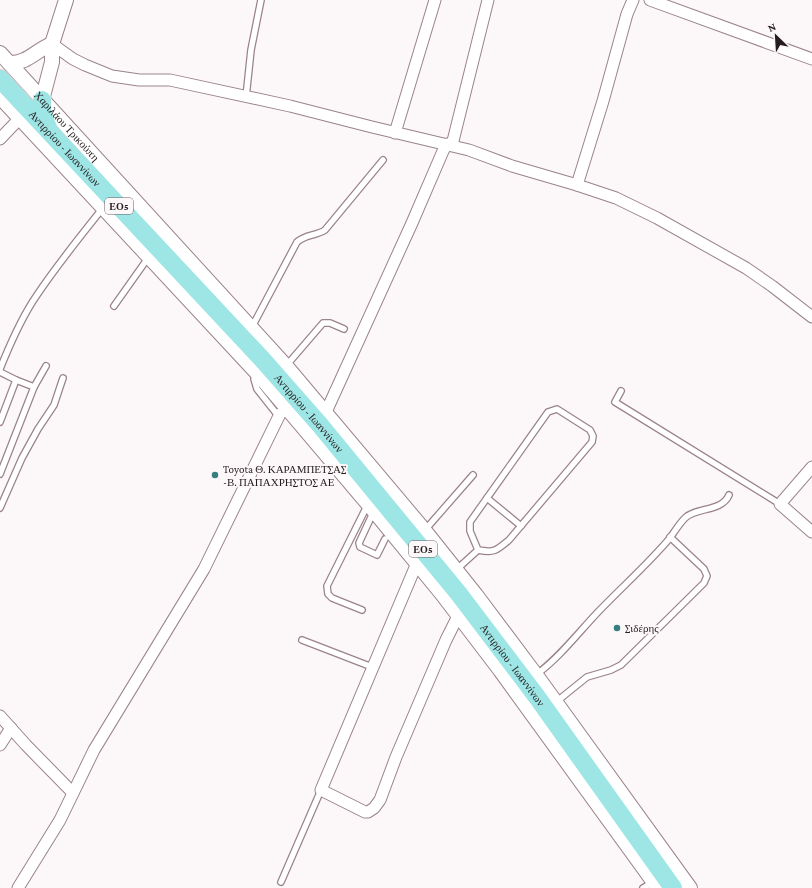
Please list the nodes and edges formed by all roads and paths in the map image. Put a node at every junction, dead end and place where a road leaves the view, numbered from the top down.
1 (66, 0) edge
2 (261, 0) edge
3 (435, 0) edge
4 (488, 0) edge
5 (633, 0) edge
6 (650, 0) edge
7 (52, 44) junction
8 (5, 58) edge
9 (812, 59) edge
10 (0, 79) edge
11 (0, 97) edge
12 (246, 97) junction
13 (42, 100) junction
14 (20, 118) junction
15 (49, 131) junction
16 (395, 133) junction
17 (0, 139) edge
18 (449, 145) junction
19 (383, 160) dead end
20 (577, 185) junction
21 (103, 208) junction
22 (144, 233) junction
23 (148, 258) junction
24 (180, 291) junction
25 (114, 306) dead end
26 (812, 317) edge
27 (252, 328) junction
28 (344, 328) dead end
29 (46, 366) dead end
30 (286, 366) junction
31 (0, 371) edge
32 (63, 378) dead end
33 (16, 380) junction
34 (34, 387) junction
35 (621, 391) dead end
36 (284, 412) junction
37 (326, 412) junction
38 (0, 422) edge
39 (812, 467) edge
40 (0, 474) edge
41 (473, 475) dead end
42 (729, 495) dead end
43 (487, 498) junction
44 (780, 504) junction
45 (371, 507) junction
46 (0, 508) edge
47 (521, 526) junction
48 (425, 530) junction
49 (812, 532) edge
50 (670, 538) junction
51 (385, 539) dead end
52 (478, 550) junction
53 (417, 563) junction
54 (456, 570) junction
55 (362, 610) dead end
56 (458, 616) junction
57 (302, 640) dead end
58 (372, 667) junction
59 (536, 674) junction
60 (556, 702) junction
61 (0, 716) edge
62 (11, 728) junction
63 (0, 745) edge
64 (321, 790) junction
65 (73, 793) junction
66 (281, 882) dead end
67 (652, 886) edge
68 (18, 888) edge
69 (673, 888) edge
70 (690, 888) edge

1 - 7 street
2 - 12 lane
3 - 16 street
4 - 18 street
5 - 20 street
6 - 9 street
7 - 8 street
7 - 12 street
7 - 13 street
8 - 13 street, Χαριλάου Τρικούπη
10 - 15 main road, Αντιρρίου - Ιωαννίνων / ΕΟ5
11 - 14 street
12 - 16 street
13 - 15 main road
13 - 27 street, Χαριλάου Τρικούπη
14 - 17 street
14 - 21 street
15 - 22 main road, Αντιρρίου - Ιωαννίνων / ΕΟ5
16 - 18 street
18 - 20 street
18 - 37 street
19 - 27 lane
20 - 26 street
21 - 23 street
21 - 31 lane
22 - 24 main road
22 - 69 main road, Αντιρρίου - Ιωαννίνων / ΕΟ5
23 - 24 street
23 - 25 lane
24 - 36 street
27 - 30 street, Χαριλάου Τρικούπη
28 - 30 lane
29 - 34 lane
30 - 37 street, Χαριλάου Τρικούπη
31 - 33 lane
32 - 46 lane
33 - 34 lane
33 - 38 lane
34 - 40 lane
35 - 44 lane
36 - 45 street
36 - 65 street
37 - 48 street, Χαριλάου Τρικούπη
39 - 44 street
41 - 48 lane
42 - 50 lane
43 - 47 lane
43 - 47 lane
43 - 52 lane
44 - 49 street
45 - 51 lane
45 - 53 street
45 - 55 lane
47 - 52 lane
48 - 54 street, Χαριλάου Τρικούπη
50 - 59 lane
50 - 60 lane
52 - 54 lane
53 - 56 street
53 - 58 street
54 - 59 street, Χαριλάου Τρικούπη
56 - 64 street
56 - 67 street
57 - 58 lane
58 - 64 street
59 - 60 street, Χαριλάου Τρικούπη
60 - 70 street, Χαριλάου Τρικούπη
61 - 62 street
62 - 63 street
62 - 65 street
64 - 66 lane
65 - 68 street

